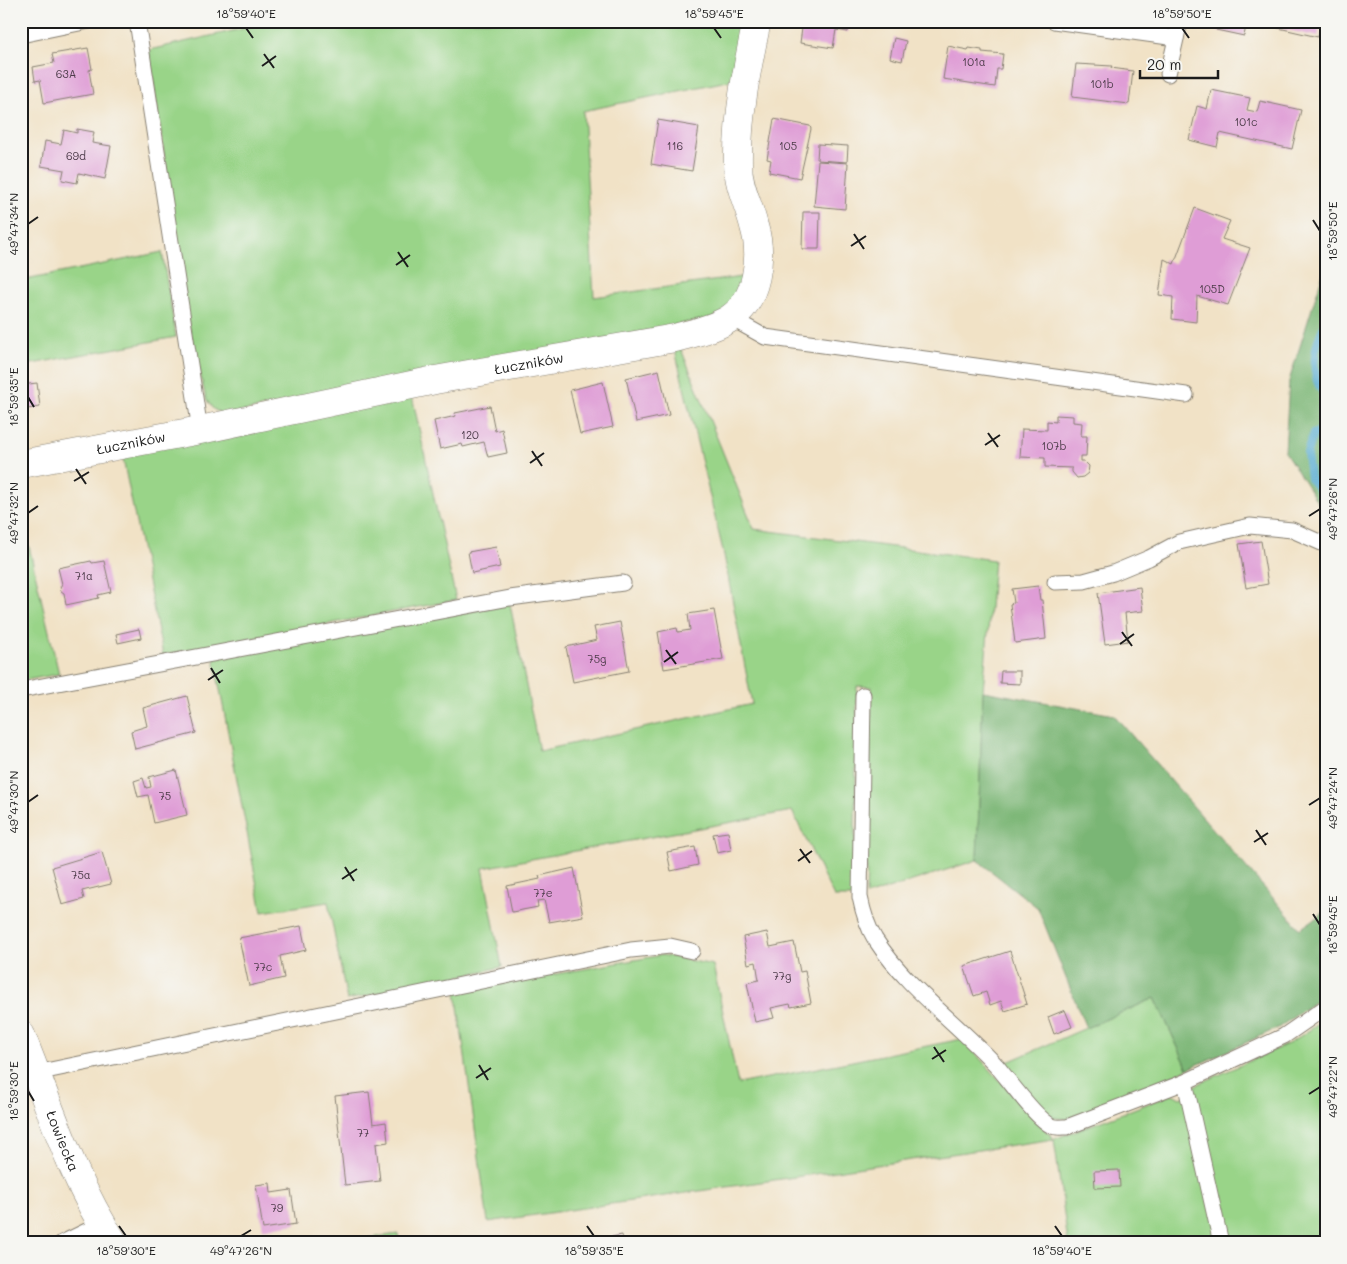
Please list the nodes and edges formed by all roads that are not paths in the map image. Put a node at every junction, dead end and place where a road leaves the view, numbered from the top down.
1 (89, 21) edge
2 (137, 21) edge
3 (757, 21) edge
4 (1054, 21) edge
5 (1180, 21) edge
6 (21, 35) edge
7 (1176, 38) junction
8 (1168, 74) dead end
9 (730, 318) junction
10 (1186, 395) dead end
11 (200, 430) junction
12 (21, 464) edge
13 (1326, 546) edge
14 (1055, 582) dead end
15 (623, 583) dead end
16 (21, 690) edge
17 (863, 695) dead end
18 (692, 951) dead end
19 (1326, 1007) edge
20 (21, 1035) edge
21 (36, 1073) junction
22 (1185, 1082) junction
23 (108, 1233) edge
24 (62, 1243) edge
25 (1220, 1243) edge

1 - 6 lane
2 - 11 lane
3 - 9 street, Łuczników
4 - 7 lane
5 - 7 lane
7 - 8 lane
9 - 10 lane
9 - 11 street, Łuczników
11 - 12 street, Łuczników
13 - 14 lane
15 - 16 lane
17 - 22 lane
18 - 21 lane
19 - 22 lane
20 - 21 street, Łowiecka
21 - 23 street, Łowiecka
22 - 25 lane
23 - 24 lane

